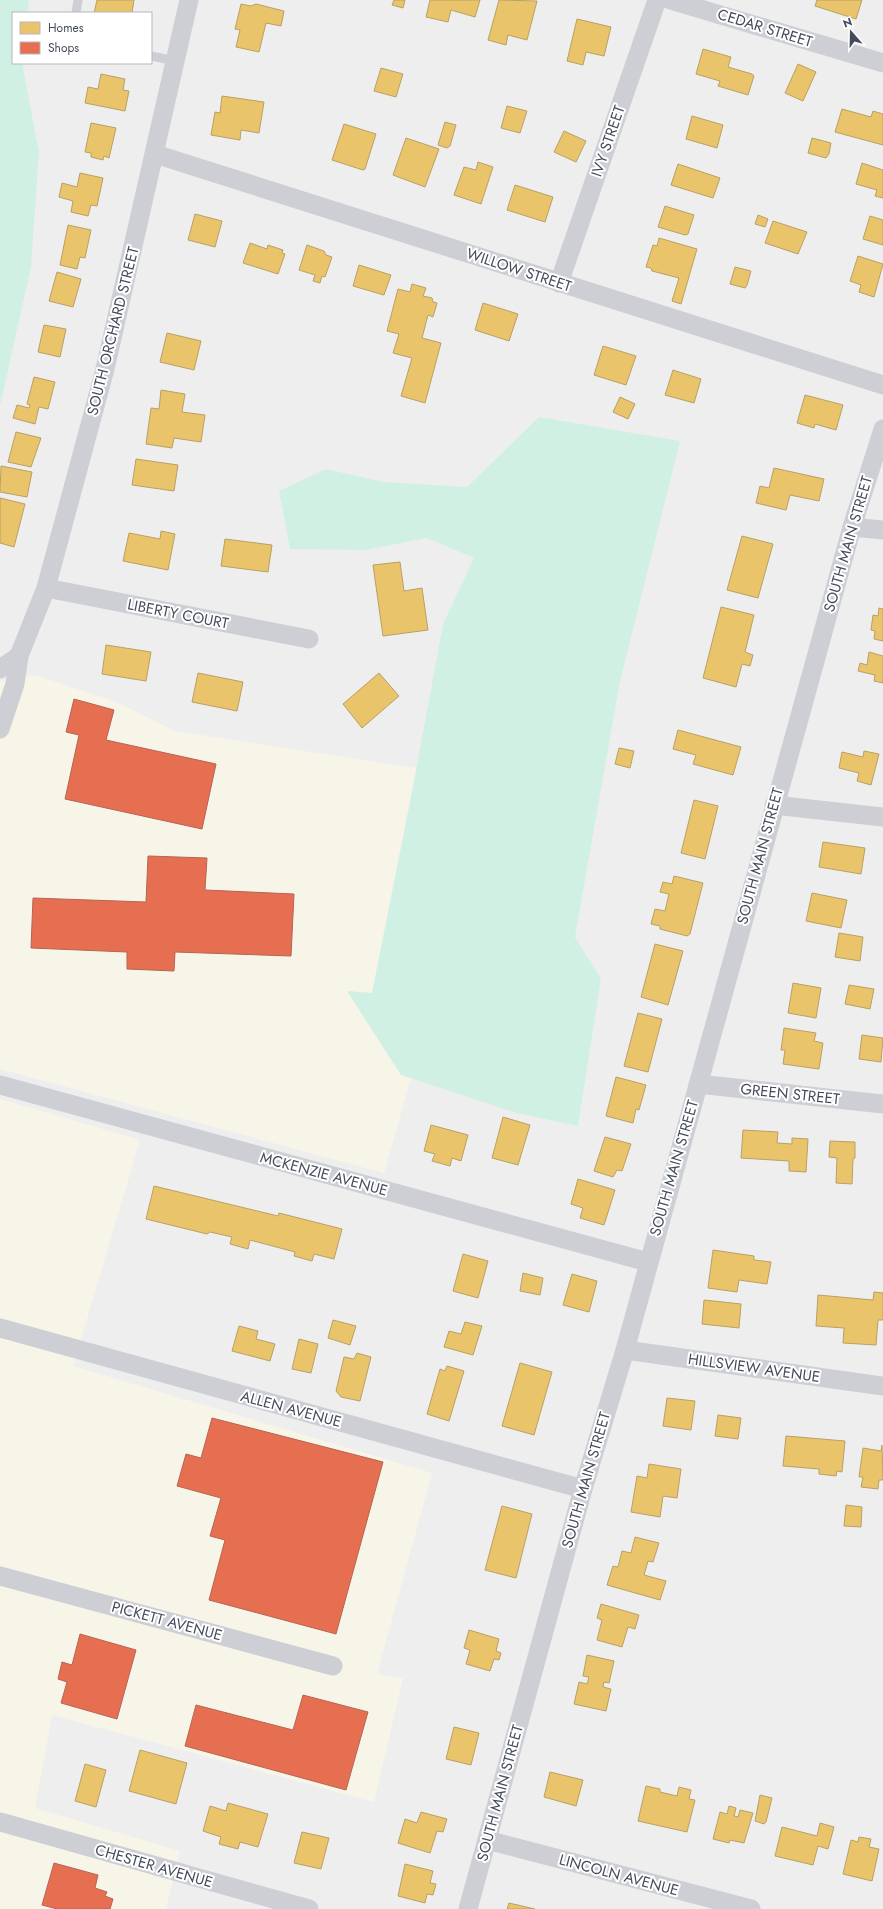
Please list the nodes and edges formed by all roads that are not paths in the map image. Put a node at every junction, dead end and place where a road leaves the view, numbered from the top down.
1 (78, 0) edge
2 (189, 0) edge
3 (657, 0) edge
4 (670, 0) edge
5 (76, 12) edge
6 (152, 56) edge
7 (176, 61) junction
8 (883, 63) edge
9 (155, 154) junction
10 (559, 283) junction
11 (883, 385) edge
12 (883, 429) edge
13 (852, 527) junction
14 (883, 530) edge
15 (46, 588) junction
16 (309, 639) dead end
17 (19, 656) junction
18 (0, 669) edge
19 (0, 729) edge
20 (774, 805) junction
21 (883, 817) edge
22 (698, 1084) junction
23 (0, 1085) edge
24 (883, 1104) edge
25 (648, 1262) junction
26 (0, 1328) edge
27 (625, 1350) junction
28 (883, 1386) edge
29 (583, 1489) junction
30 (0, 1576) edge
31 (333, 1666) dead end
32 (0, 1822) edge
33 (487, 1840) junction
34 (309, 1909) edge
35 (468, 1909) edge
36 (751, 1909) edge

1 - 5 lane
2 - 7 street, SOUTH ORCHARD STREET
3 - 10 street, IVY STREET
4 - 8 street, CEDAR STREET
6 - 7 lane
7 - 9 street, SOUTH ORCHARD STREET
9 - 10 street, WILLOW STREET
9 - 15 street, SOUTH ORCHARD STREET
10 - 11 street, WILLOW STREET
12 - 13 street, SOUTH MAIN STREET
13 - 14 street
13 - 20 street, SOUTH MAIN STREET
15 - 16 street, LIBERTY COURT
15 - 17 street, SOUTH ORCHARD STREET
17 - 18 street
17 - 19 street, SOUTH ORCHARD STREET
20 - 21 street
20 - 22 street, SOUTH MAIN STREET
22 - 24 street, GREEN STREET
22 - 25 street, SOUTH MAIN STREET
23 - 25 street, MCKENZIE AVENUE
25 - 27 street, SOUTH MAIN STREET
26 - 29 street, ALLEN AVENUE
27 - 28 street, HILLSVIEW AVENUE
27 - 29 street, SOUTH MAIN STREET
29 - 33 street, SOUTH MAIN STREET
30 - 31 street, PICKETT AVENUE
32 - 34 street, CHESTER AVENUE
33 - 35 street, SOUTH MAIN STREET
33 - 36 street, LINCOLN AVENUE

